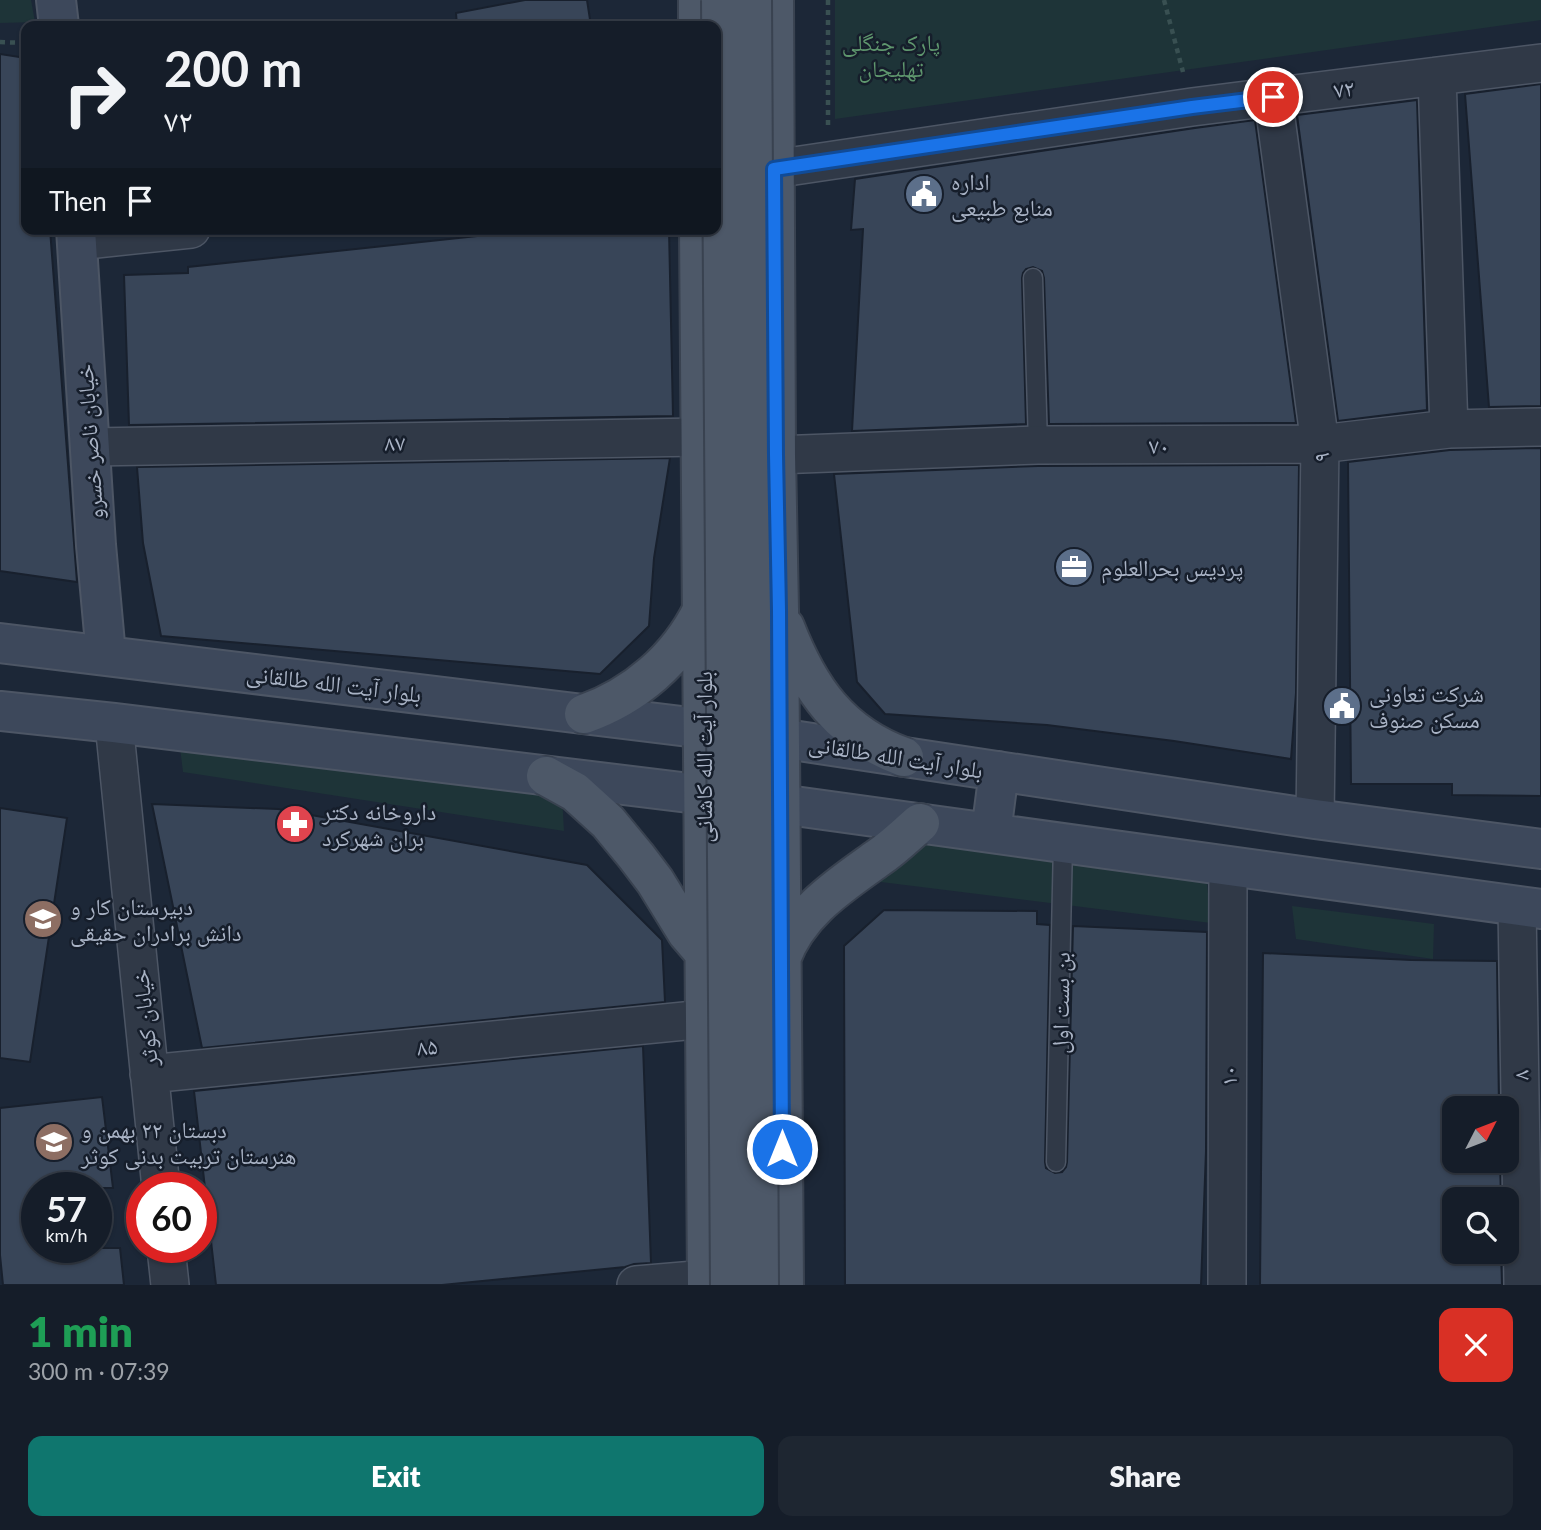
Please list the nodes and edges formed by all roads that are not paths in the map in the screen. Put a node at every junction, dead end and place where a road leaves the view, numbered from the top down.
1 (56, 0) edge
2 (698, 0) edge
3 (721, 0) edge
4 (752, 0) edge
5 (774, 0) edge
6 (58, 21) edge
7 (698, 21) edge
8 (721, 21) edge
9 (1541, 63) edge
10 (1437, 76) junction
11 (1273, 97) junction
12 (774, 169) junction
13 (76, 235) edge
14 (699, 235) edge
15 (720, 235) edge
16 (1033, 278) dead end
17 (1541, 427) edge
18 (1449, 429) junction
19 (701, 437) junction
20 (1320, 444) junction
21 (1038, 445) junction
22 (90, 447) junction
23 (776, 455) junction
24 (702, 610) junction
25 (779, 610) junction
26 (0, 643) edge
27 (106, 655) junction
28 (0, 711) edge
29 (584, 714) junction
30 (114, 723) junction
31 (703, 729) junction
32 (779, 738) junction
33 (904, 757) junction
34 (999, 771) junction
35 (547, 776) junction
36 (703, 795) junction
37 (780, 804) junction
38 (1315, 819) junction
39 (920, 823) junction
40 (991, 833) junction
41 (1063, 844) junction
42 (1541, 849) edge
43 (1228, 866) junction
44 (1529, 908) edge
45 (705, 954) junction
46 (781, 959) junction
47 (705, 1019) junction
48 (149, 1074) junction
49 (1056, 1162) dead end
50 (158, 1172) edge
51 (168, 1263) edge
52 (714, 1283) edge
53 (170, 1285) edge
54 (636, 1285) edge
55 (759, 1285) edge
56 (783, 1285) edge
57 (1227, 1285) edge
58 (1523, 1285) edge

1 - 6 main road
2 - 7 main road
3 - 8 main road, bridge
4 - 55 main road, bridge
5 - 12 main road
9 - 10 street, ۷۲
10 - 11 street, ۷۲
10 - 18 street
11 - 12 street, ۷۲
11 - 20 street, ۹
12 - 23 main road
13 - 22 main road, خیابان ناصر خسرو
14 - 19 main road, بلوار آیت الله کاشانی
15 - 52 main road, bridge
16 - 21 lane
17 - 18 street, ۷۰
18 - 20 street, ۷۰
19 - 22 street, ۸۷
19 - 24 main road, بلوار آیت الله کاشانی
20 - 21 street, ۷۰
20 - 38 street, ۹
21 - 23 street, ۷۰
22 - 27 main road, خیابان ناصر خسرو
23 - 25 main road
24 - 29 main road
24 - 31 main road, بلوار آیت الله کاشانی
25 - 32 main road
25 - 33 main road
26 - 27 main road, بلوار آیت الله طالقانی
27 - 29 main road, بلوار آیت الله طالقانی
28 - 30 main road
29 - 31 main road, بلوار آیت الله طالقانی
30 - 35 main road
30 - 48 street, خیابان کوثر
31 - 32 main road, بلوار آیت الله طالقانی
31 - 36 main road, بلوار آیت الله کاشانی
32 - 33 main road, بلوار آیت الله طالقانی
32 - 37 main road
33 - 34 main road, بلوار آیت الله طالقانی
34 - 38 main road, بلوار آیت الله طالقانی
34 - 40 main road
35 - 36 main road
35 - 45 main road
36 - 37 main road
36 - 45 main road, بلوار آیت الله کاشانی
37 - 39 main road
37 - 46 main road
38 - 42 main road, بلوار آیت الله طالقانی
39 - 40 main road
39 - 46 main road
40 - 41 main road
41 - 43 main road
41 - 49 lane, بن بست اول
43 - 44 main road
43 - 57 street, ۱۰
44 - 58 street, ۸
45 - 47 main road, بلوار آیت الله کاشانی
46 - 56 main road
47 - 48 street, ۸۵
47 - 52 main road, بلوار آیت الله کاشانی
48 - 50 street, خیابان کوثر
51 - 53 street
52 - 54 street

